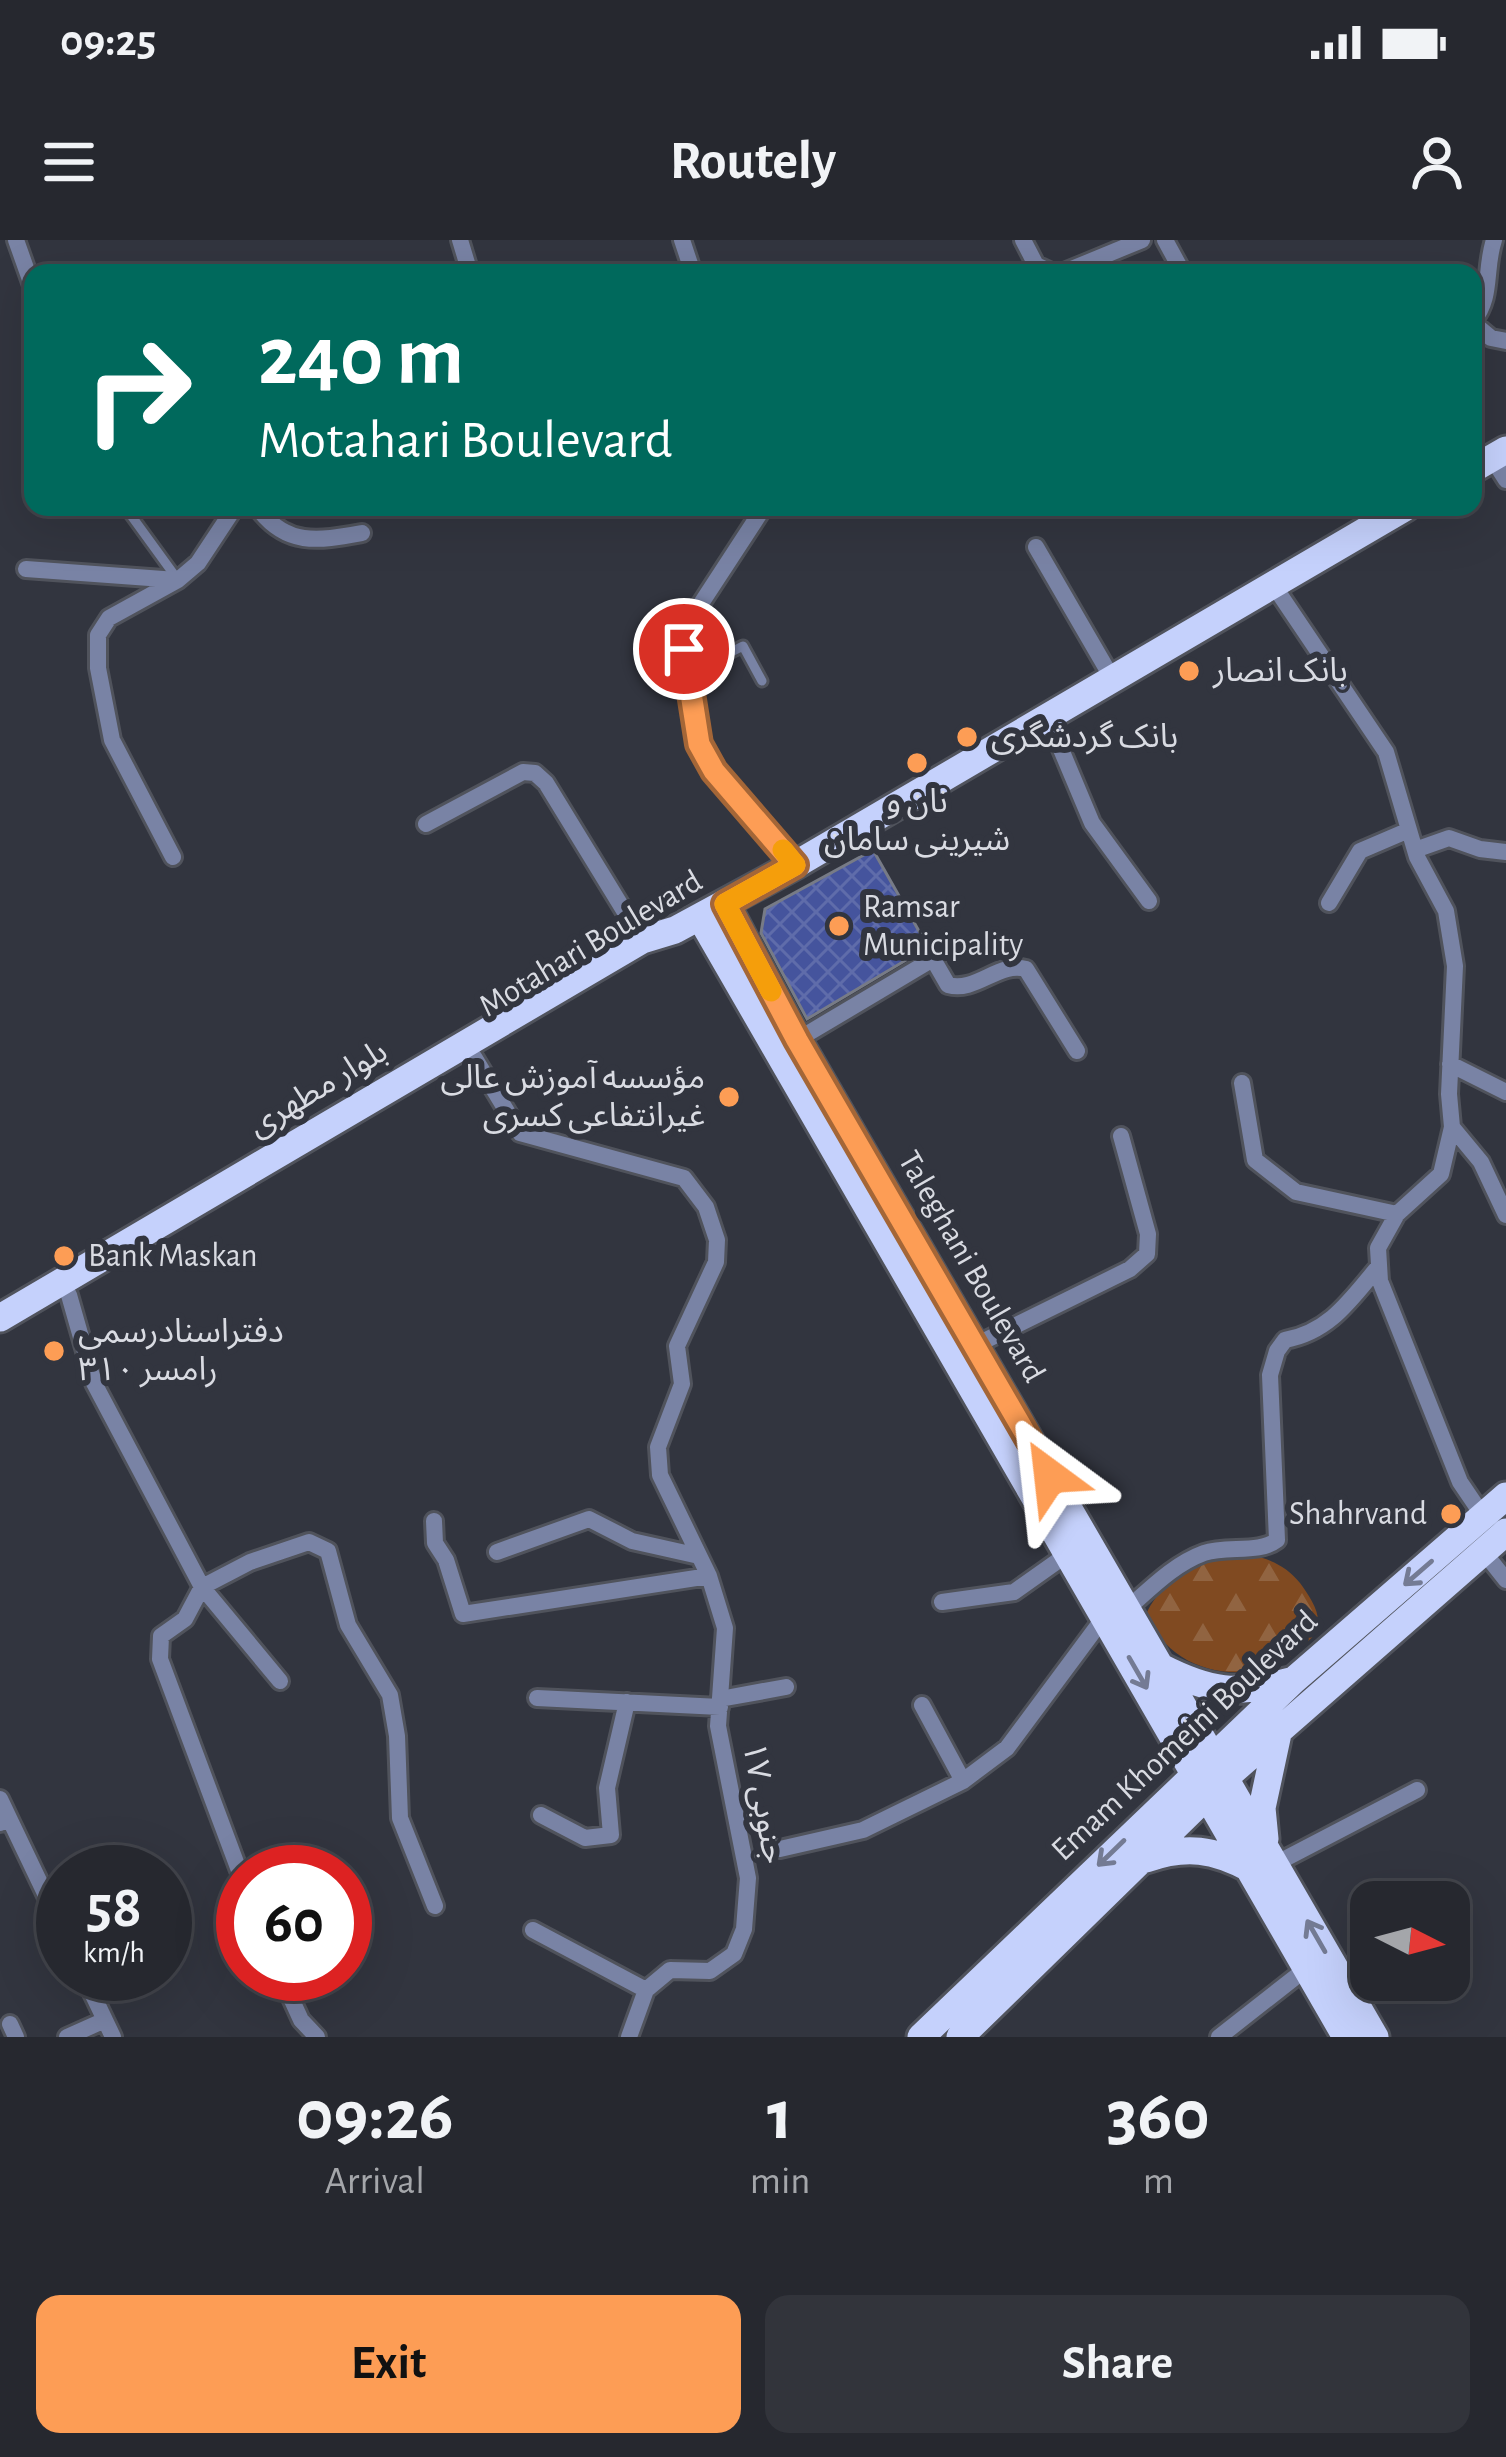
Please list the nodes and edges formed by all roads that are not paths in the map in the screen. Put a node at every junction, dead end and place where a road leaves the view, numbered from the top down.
1 (1142, 240) edge
2 (1494, 240) edge
3 (1074, 264) edge
4 (1482, 311) edge
5 (132, 516) edge
6 (229, 516) edge
7 (264, 516) edge
8 (758, 516) edge
9 (1390, 516) edge
10 (362, 533) dead end
11 (1036, 548) dead end
12 (26, 569) dead end
13 (178, 580) junction
14 (1272, 583) junction
15 (688, 674) junction
16 (1112, 678) junction
17 (762, 681) dead end
18 (1047, 716) junction
19 (426, 824) dead end
20 (1409, 830) junction
21 (1415, 850) junction
22 (1506, 852) edge
23 (173, 857) dead end
24 (795, 865) junction
25 (1149, 901) dead end
26 (1328, 902) dead end
27 (700, 917) junction
28 (642, 940) junction
29 (589, 980) junction
30 (797, 1040) junction
31 (1077, 1051) dead end
32 (474, 1057) junction
33 (1450, 1064) junction
34 (1242, 1083) dead end
35 (1506, 1093) edge
36 (1452, 1127) junction
37 (1121, 1136) dead end
38 (1397, 1214) junction
39 (1506, 1215) edge
40 (1379, 1266) junction
41 (69, 1295) junction
42 (0, 1318) edge
43 (0, 1334) edge
44 (974, 1346) junction
45 (1041, 1482) junction
46 (1506, 1496) edge
47 (434, 1521) dead end
48 (1493, 1534) edge
49 (496, 1552) dead end
50 (1069, 1553) junction
51 (700, 1556) junction
52 (710, 1576) junction
53 (1506, 1580) edge
54 (202, 1587) junction
55 (942, 1603) dead end
56 (1116, 1612) junction
57 (1160, 1666) junction
58 (1294, 1680) junction
59 (280, 1681) dead end
60 (786, 1687) dead end
61 (537, 1698) dead end
62 (627, 1702) junction
63 (922, 1705) dead end
64 (720, 1710) junction
65 (1280, 1727) junction
66 (1210, 1775) junction
67 (963, 1781) junction
68 (1417, 1790) dead end
69 (0, 1798) edge
70 (541, 1815) dead end
71 (4, 1820) edge
72 (230, 1845) edge
73 (780, 1849) dead end
74 (1264, 1861) junction
75 (1136, 1862) junction
76 (36, 1880) edge
77 (435, 1906) dead end
78 (532, 1930) dead end
79 (1307, 1968) junction
80 (646, 1990) junction
81 (986, 1992) junction
82 (293, 2001) edge
83 (109, 2028) edge
84 (67, 2037) edge
85 (317, 2037) edge
86 (629, 2037) edge
87 (921, 2037) edge
88 (960, 2037) edge
89 (1220, 2037) edge
90 (1346, 2037) edge
91 (1375, 2037) edge

1 - 3 street
2 - 4 street
5 - 13 lane
6 - 13 street
7 - 10 street
8 - 15 street
9 - 14 main road, Motahari Boulevard
11 - 16 street
12 - 13 street
13 - 23 street
14 - 16 main road, Motahari Boulevard
14 - 20 street
15 - 17 lane
15 - 24 street
16 - 18 main road, Motahari Boulevard
18 - 24 main road, Motahari Boulevard
18 - 25 street
19 - 28 street
20 - 21 street
20 - 26 street
21 - 22 street
21 - 33 street
24 - 27 main road, Motahari Boulevard
27 - 28 main road, بلوار مطهری
27 - 29 main road, Motahari Boulevard
27 - 30 main road, Taleghani Boulevard
27 - 45 main road, Taleghani Boulevard
28 - 29 main road, بلوار مطهری
29 - 32 main road, Motahari Boulevard
29 - 42 main road, بلوار مطهری
30 - 31 street
30 - 44 main road, Taleghani Boulevard
32 - 41 main road, Motahari Boulevard
32 - 51 street
33 - 35 street
33 - 36 street
34 - 38 street
36 - 38 street
36 - 39 street
37 - 44 street
38 - 40 street
40 - 48 street
40 - 56 street
41 - 43 main road, Motahari Boulevard
41 - 54 street
44 - 45 main road, Taleghani Boulevard
45 - 50 main road, Taleghani Boulevard
45 - 56 main road, Taleghani Boulevard
46 - 48 main road, Emam Khomeini Boulevard
47 - 52 street
48 - 53 street
48 -> 58 main road, Emam Khomeini Boulevard
48 - 65 main road, Emam Khomeini Boulevard
49 - 51 street
50 - 55 street
50 - 56 main road, Taleghani Boulevard
51 - 52 street
52 - 64 street
54 - 59 street
54 - 72 street
54 - 77 street
56 - 57 main road, Taleghani Boulevard
56 -> 66 main road, Taleghani Boulevard
56 - 67 street
57 - 58 main road
57 - 66 main road, Taleghani Boulevard
58 - 66 main road, Emam Khomeini Boulevard
60 - 64 street
61 - 62 street
62 - 64 street
62 - 70 street
63 - 67 street
64 - 80 street, جنوبی ۱۷
65 - 66 main road, Emam Khomeini Boulevard
65 - 74 main road
66 - 74 main road, Taleghani Boulevard
66 - 75 main road, Emam Khomeini Boulevard
66 -> 81 main road, Emam Khomeini Boulevard
67 - 73 street
68 - 74 street
69 - 71 street
71 - 76 street
74 - 75 main road
74 - 79 main road, Taleghani Boulevard
91 -> 74 main road, Taleghani Boulevard
75 - 81 main road, Emam Khomeini Boulevard
78 - 80 street
79 - 89 street
79 - 90 main road, Taleghani Boulevard
80 - 86 street
81 - 87 main road, Emam Khomeini Boulevard
81 - 88 main road, Emam Khomeini Boulevard
82 - 85 street
83 - 84 street

